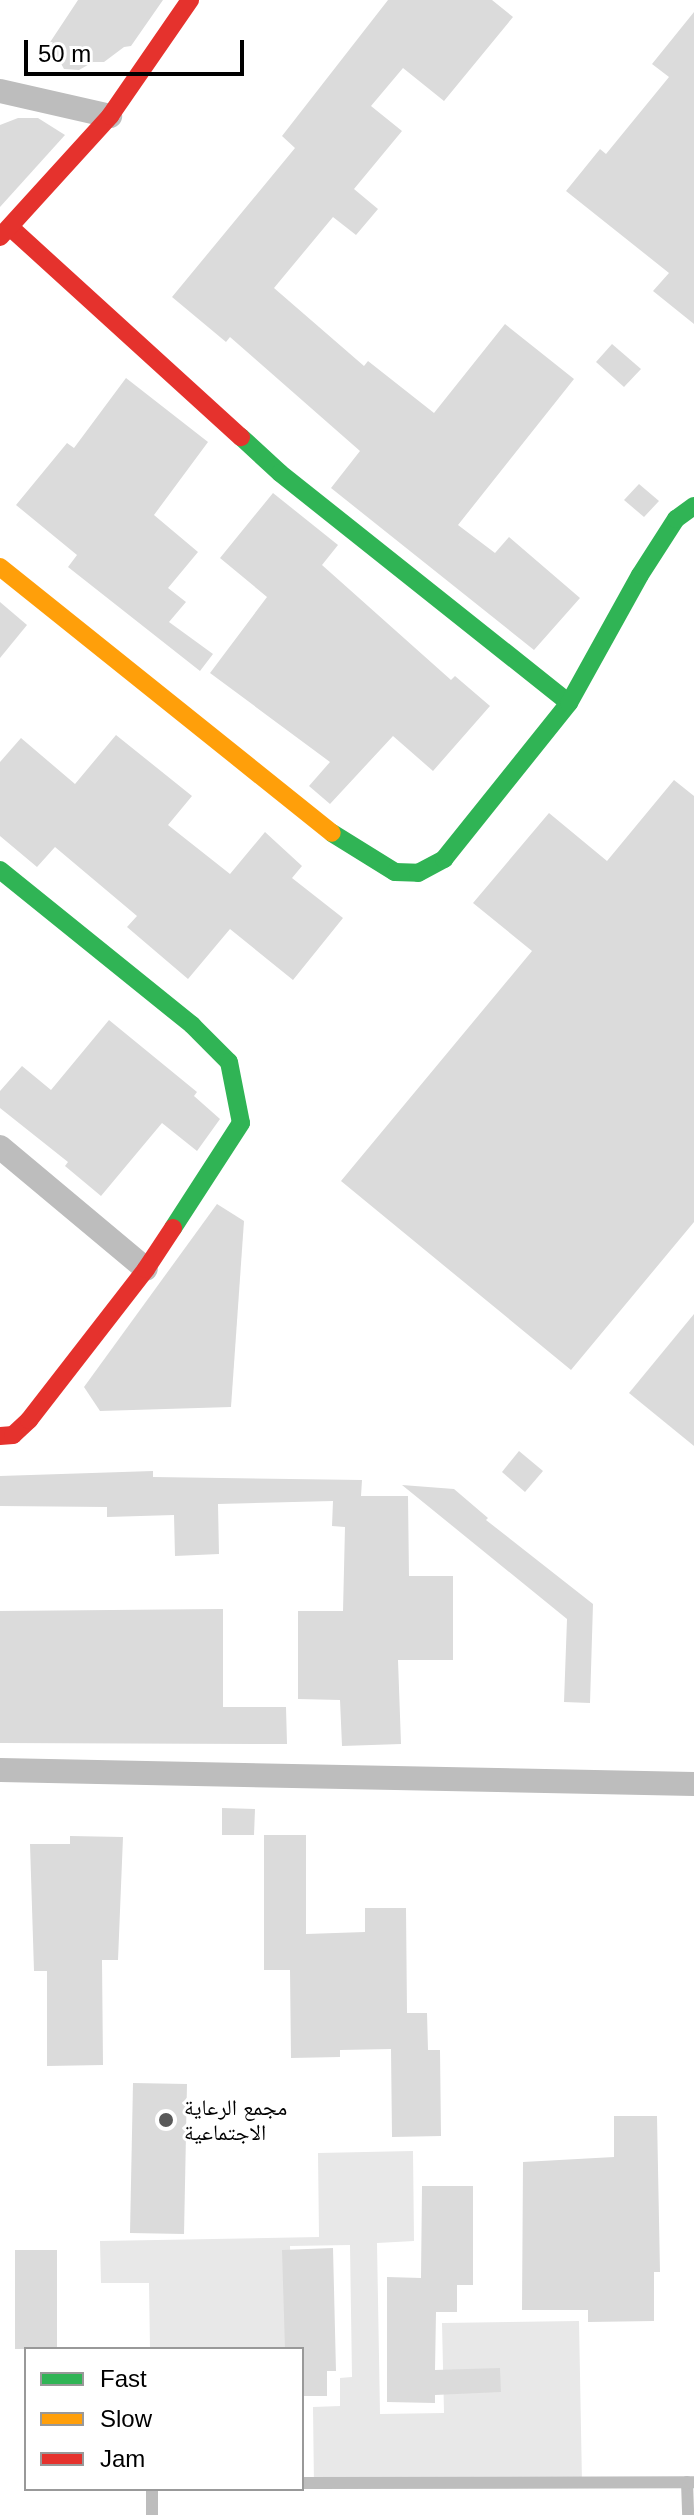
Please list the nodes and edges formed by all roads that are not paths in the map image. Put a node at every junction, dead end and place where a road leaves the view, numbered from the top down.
1 (190, 0) edge
2 (0, 91) edge
3 (110, 116) junction
4 (6, 233) edge
5 (694, 506) edge
6 (0, 567) edge
7 (569, 703) junction
8 (0, 870) edge
9 (0, 1147) edge
10 (146, 1269) junction
11 (0, 1436) edge
12 (0, 1770) edge
13 (694, 1784) edge
14 (690, 2482) edge
15 (304, 2483) edge
16 (152, 2491) edge
17 (152, 2515) edge
18 (688, 2515) edge

1 - 3 street
2 - 3 street
3 - 4 street
4 - 7 street
5 - 7 street
6 - 7 street
8 - 10 street
9 - 10 street
10 - 11 street
12 - 13 street
14 - 15 lane
14 - 18 lane
16 - 17 lane

